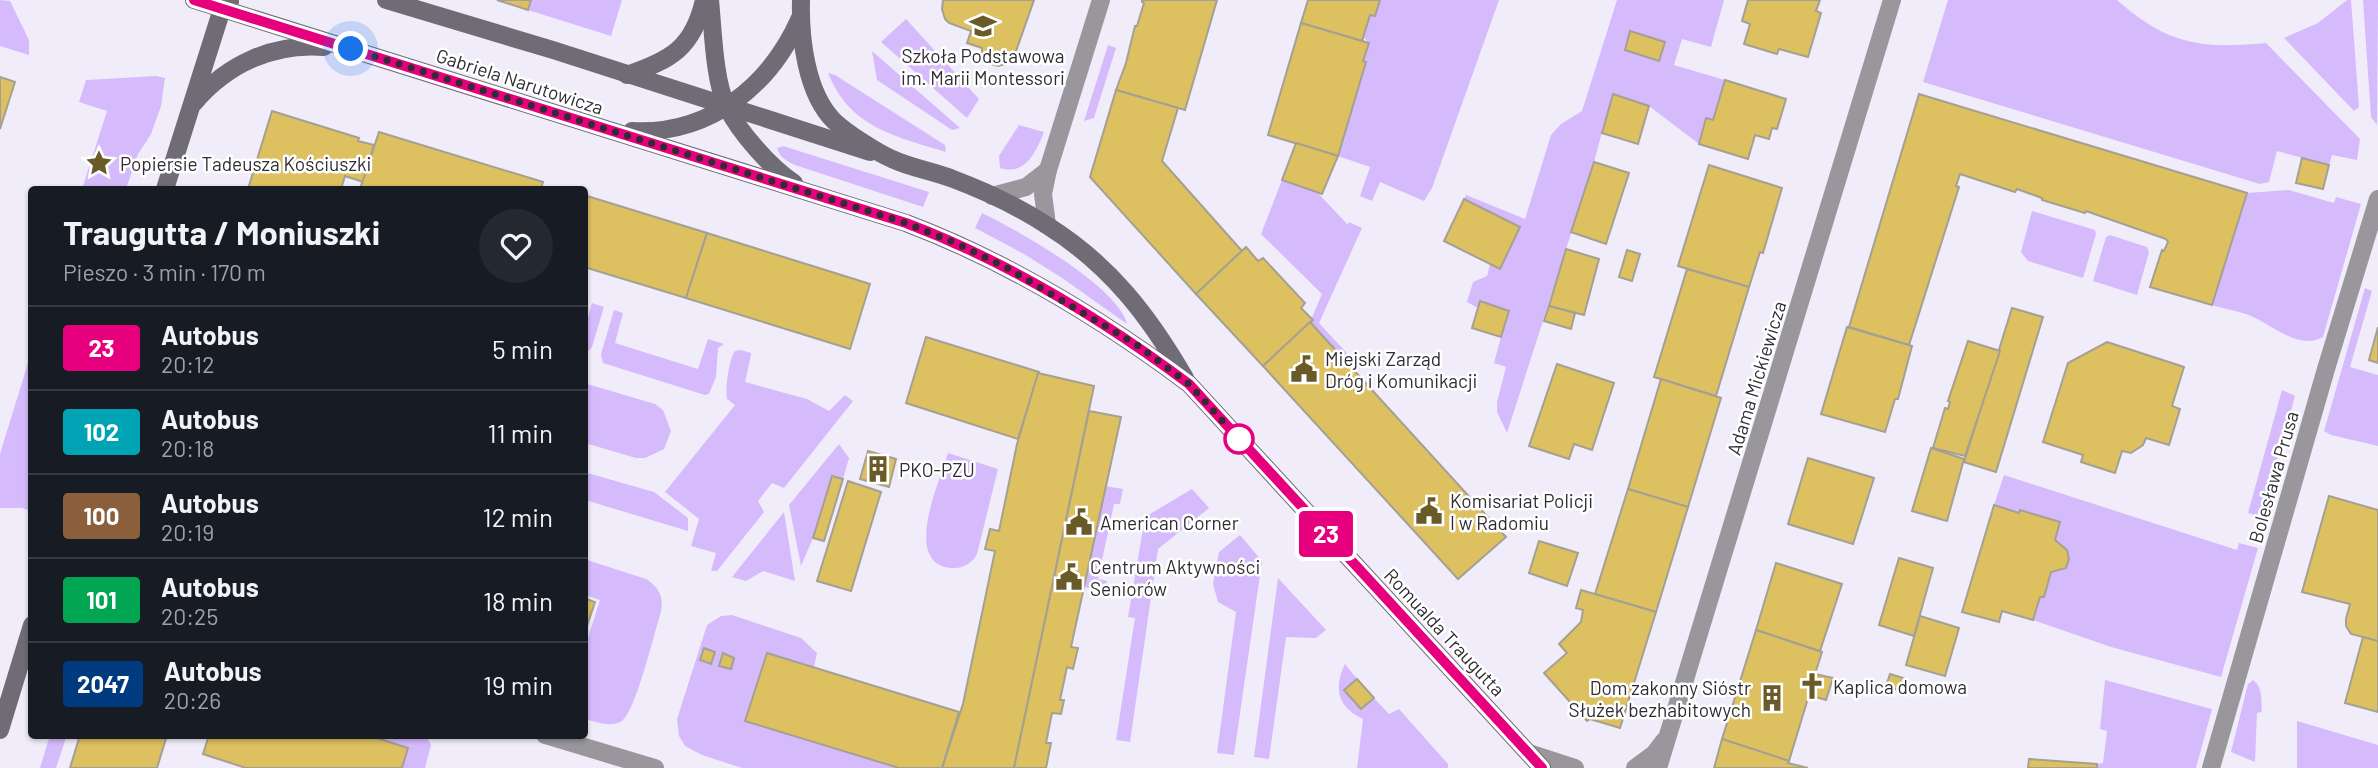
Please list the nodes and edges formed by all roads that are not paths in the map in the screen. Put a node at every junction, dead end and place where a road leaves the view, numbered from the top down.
1 (194, 0) edge
2 (386, 0) edge
3 (704, 0) edge
4 (710, 0) edge
5 (1101, 0) edge
6 (1892, 0) edge
7 (225, 3) edge
8 (801, 9) edge
9 (351, 49) junction
10 (627, 75) junction
11 (726, 106) junction
12 (190, 108) junction
13 (604, 130) junction
14 (892, 159) junction
15 (1048, 170) junction
16 (166, 186) edge
17 (805, 191) junction
18 (992, 195) junction
19 (2378, 199) edge
20 (1047, 225) junction
21 (994, 261) joint
22 (1189, 384) junction
23 (28, 638) edge
24 (0, 730) edge
25 (1668, 736) junction
26 (558, 739) edge
27 (1528, 753) junction
28 (655, 768) edge
29 (1542, 768) edge
30 (1575, 768) edge
31 (1635, 768) edge
32 (1658, 768) edge
33 (2211, 768) edge

1 - 7 street, Gabriela Narutowicza
2 - 10 street, Gabriela Narutowicza
3 - 10 street
4 - 11 street
5 - 15 street
6 - 25 street, Adama Mickiewicza
7 - 9 street, Gabriela Narutowicza
7 - 12 street
8 - 11 street, Romualda Traugutta
8 - 14 street, Romualda Traugutta
9 - 12 street
9 - 13 street, Gabriela Narutowicza
10 - 11 street, Gabriela Narutowicza
11 - 13 street, Romualda Traugutta
11 - 14 street, Gabriela Narutowicza
11 - 17 street, Gabriela Narutowicza
12 - 16 street
13 - 17 street, Gabriela Narutowicza
14 - 18 street, Romualda Traugutta
15 - 18 street
15 - 20 street
17 - 21 street, Gabriela Narutowicza
18 - 20 street, Romualda Traugutta
19 - 33 street, Bolesława Prusa
20 - 22 street, Romualda Traugutta
21 - 22 street, Romualda Traugutta
22 - 27 street, Romualda Traugutta
23 - 24 street
25 - 31 street
25 - 32 street, Adama Mickiewicza
26 - 28 street
27 - 29 street, Romualda Traugutta
27 - 30 street, Romualda Traugutta

